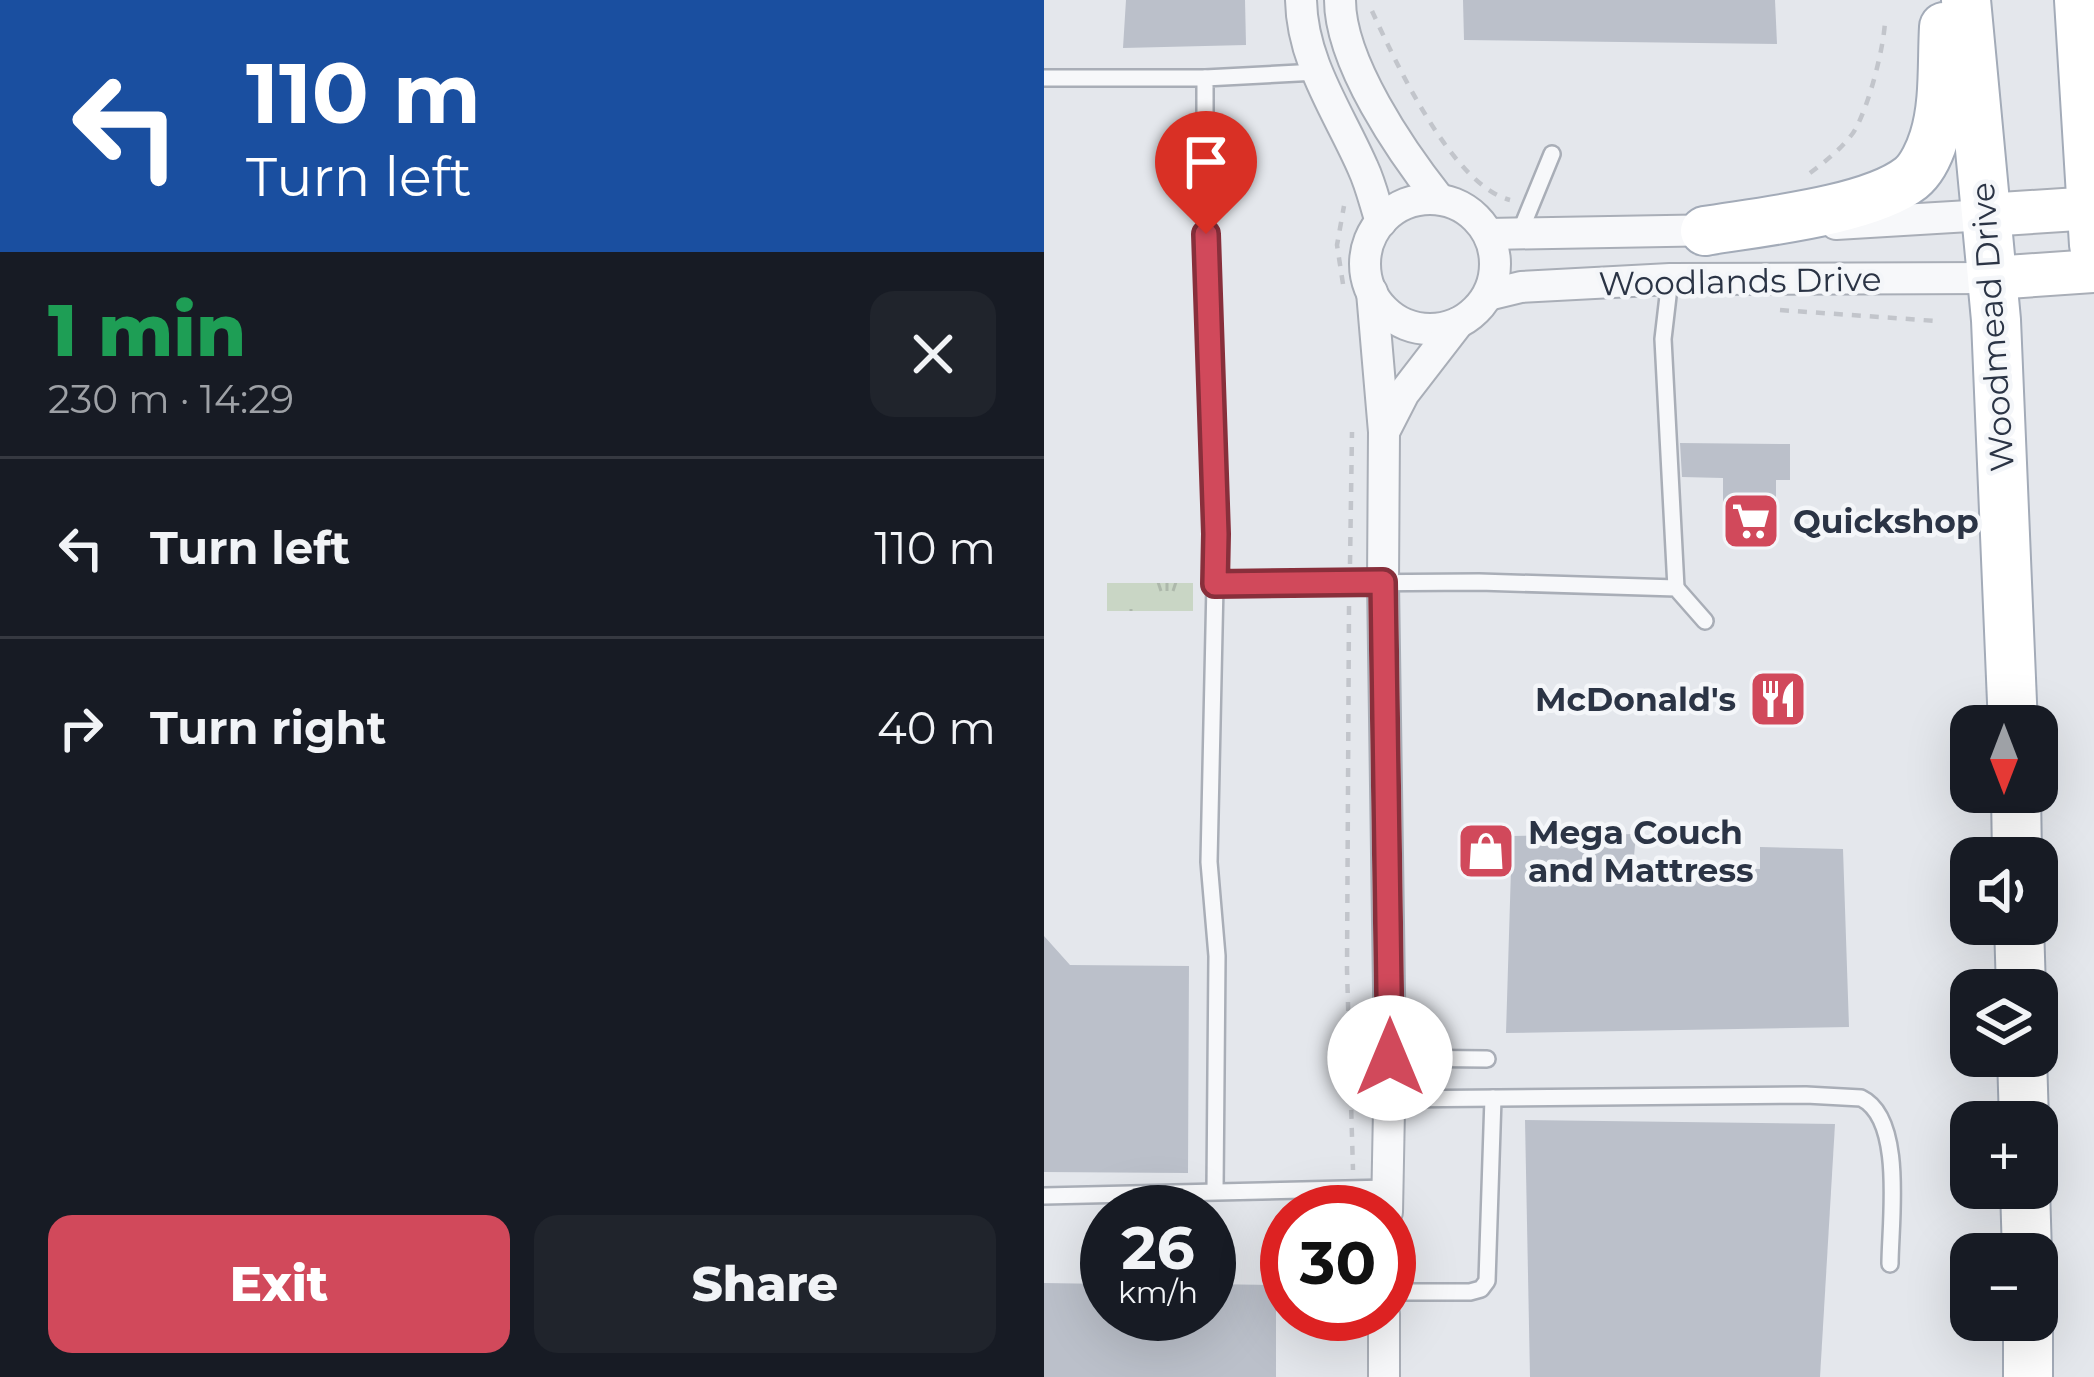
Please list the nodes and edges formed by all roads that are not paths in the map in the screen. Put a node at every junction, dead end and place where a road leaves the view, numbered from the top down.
1 (1301, 0) edge
2 (1945, 0) edge
3 (1966, 0) edge
4 (2079, 0) edge
5 (1354, 2) edge
6 (1317, 72) junction
7 (1044, 78) edge
8 (1204, 78) junction
9 (1552, 154) dead end
10 (1439, 200) junction
11 (1986, 215) junction
12 (1525, 219) junction
13 (2093, 220) edge
14 (1381, 222) junction
15 (1705, 231) junction
16 (1489, 234) junction
17 (2094, 271) edge
18 (1993, 278) junction
19 (1670, 279) junction
20 (1372, 292) junction
21 (1488, 295) junction
22 (1458, 323) junction
23 (1384, 432) junction
24 (1383, 582) junction
25 (1215, 584) junction
26 (1676, 589) junction
27 (1705, 621) dead end
28 (2012, 705) edge
29 (1390, 1058) junction
30 (1487, 1059) dead end
31 (1492, 1098) junction
32 (1389, 1099) junction
33 (1215, 1185) edge
34 (1388, 1185) edge
35 (1080, 1195) edge
36 (1044, 1196) edge
37 (1889, 1264) dead end
38 (1416, 1292) edge
39 (1384, 1341) edge
40 (2028, 1341) edge
41 (1384, 1377) edge
42 (2028, 1377) edge

1 - 6 street
2 - 15 main road
3 - 11 main road, Woodmead Drive
4 - 13 main road
5 - 10 street
6 - 8 lane
6 - 14 street
7 - 8 lane
8 - 25 lane
9 - 12 lane
10 - 14 street
10 - 16 street
11 - 13 main road
11 - 15 street, Woodlands Drive
11 - 18 main road, Woodmead Drive
12 - 15 street, Woodlands Drive
12 - 16 street, Woodlands Drive
14 - 20 street
16 - 21 street
17 - 18 main road
18 - 19 street, Woodlands Drive
18 - 28 main road, Woodmead Drive
19 - 21 street, Woodlands Drive
19 - 26 lane
20 - 22 street
20 - 23 street
21 - 22 street
22 - 23 street
23 - 24 street
24 - 25 lane
24 - 26 lane
24 - 29 street
25 - 33 lane
26 - 27 lane
29 - 30 lane
29 - 32 street
31 - 32 lane
31 - 37 lane
31 - 38 lane
32 - 34 street
35 - 36 lane
39 - 41 street
40 - 42 main road

